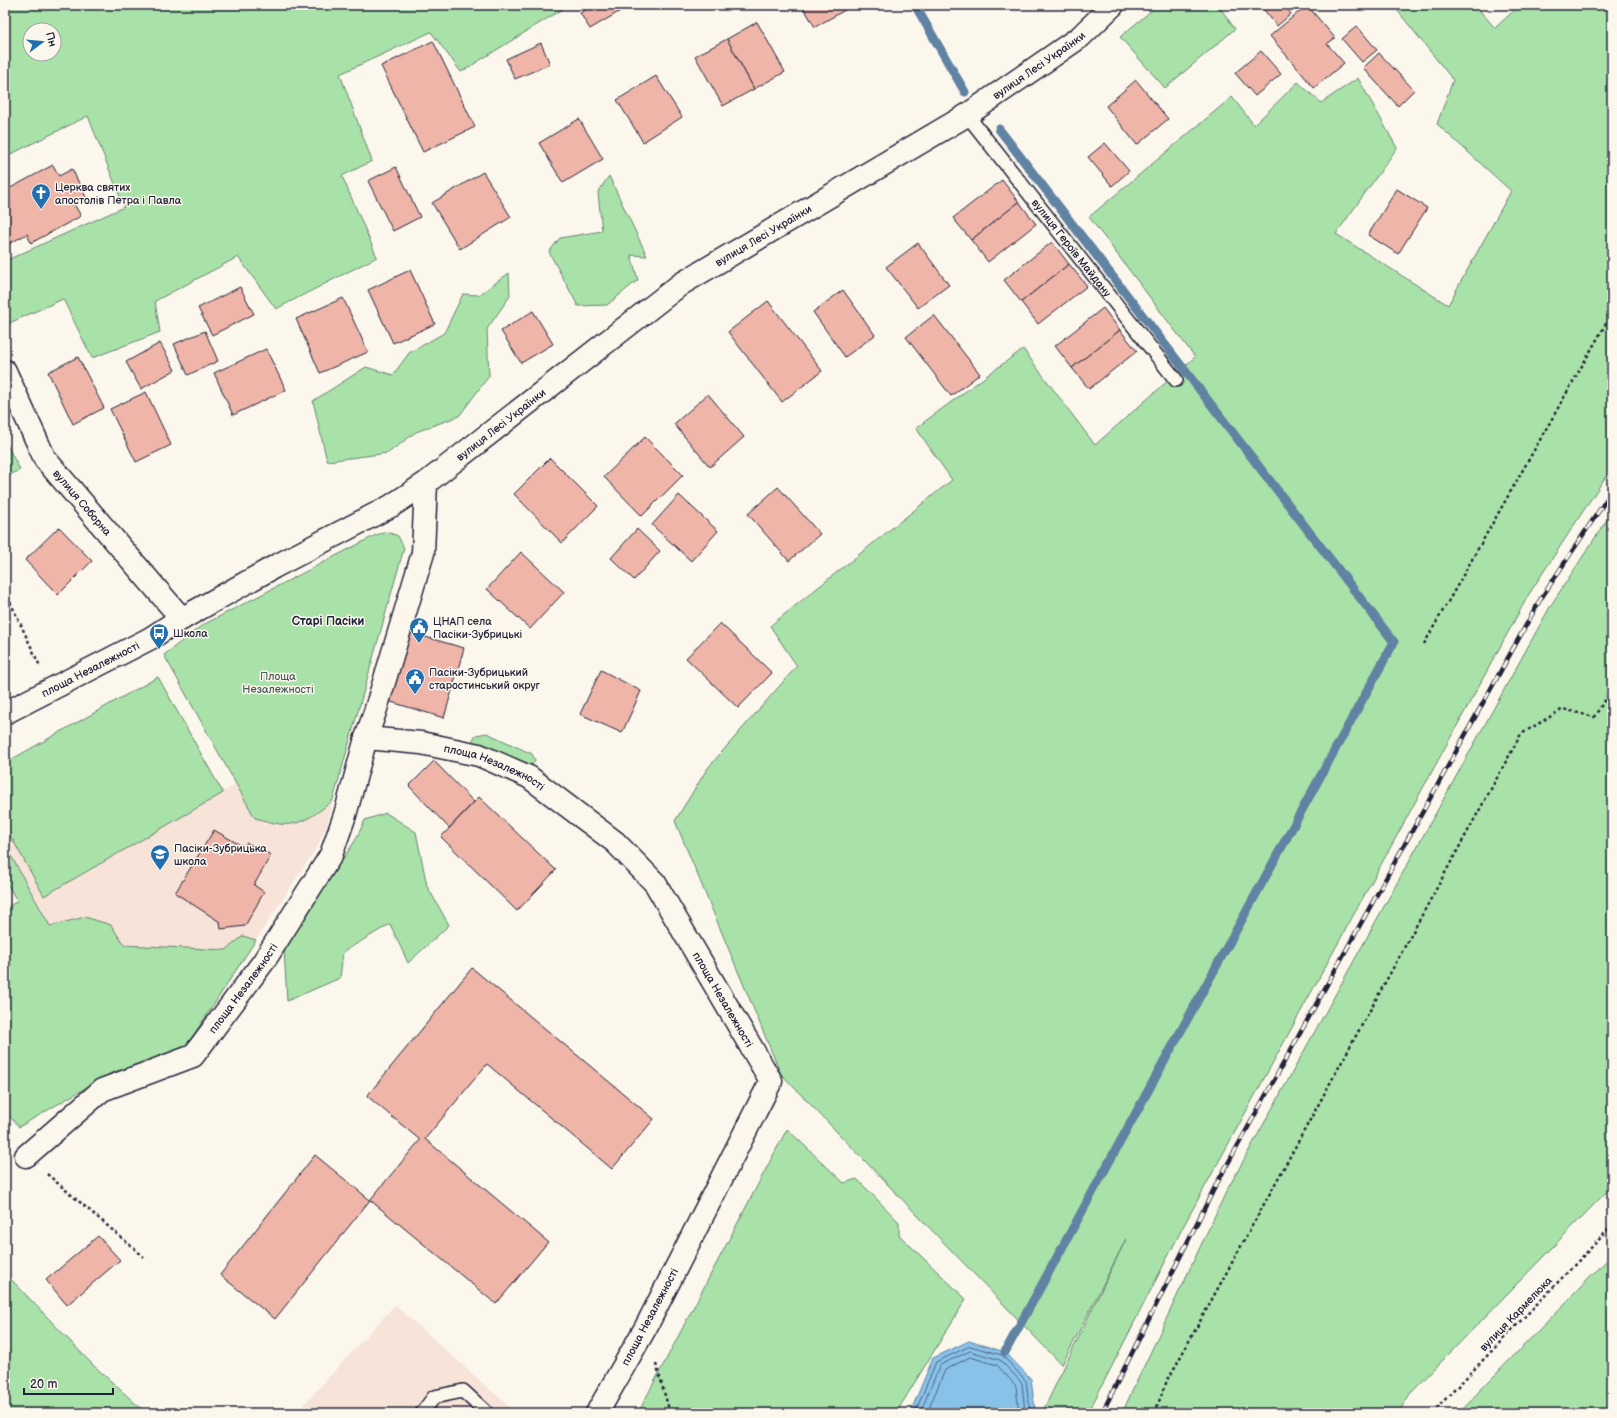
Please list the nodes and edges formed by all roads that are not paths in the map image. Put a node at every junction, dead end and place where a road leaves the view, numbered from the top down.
1 (1113, 5) edge
2 (967, 115) junction
3 (5, 371) edge
4 (1176, 380) dead end
5 (426, 483) junction
6 (182, 619) junction
7 (6, 710) edge
8 (366, 738) junction
9 (26, 1156) road end
10 (422, 1413) edge
11 (487, 1413) edge
12 (597, 1413) edge

1 - 2 street, вулиця Лесі Українки
2 - 4 lane, вулиця Героїв Майдану
2 - 5 street, вулиця Лесі Українки
3 - 6 street, вулиця Соборна
5 - 6 street, площа Незалежності
5 - 8 street, площа Незалежності
6 - 7 street, площа Незалежності
8 - 9 street, площа Незалежності
8 - 12 street, площа Незалежності
10 - 11 lane

